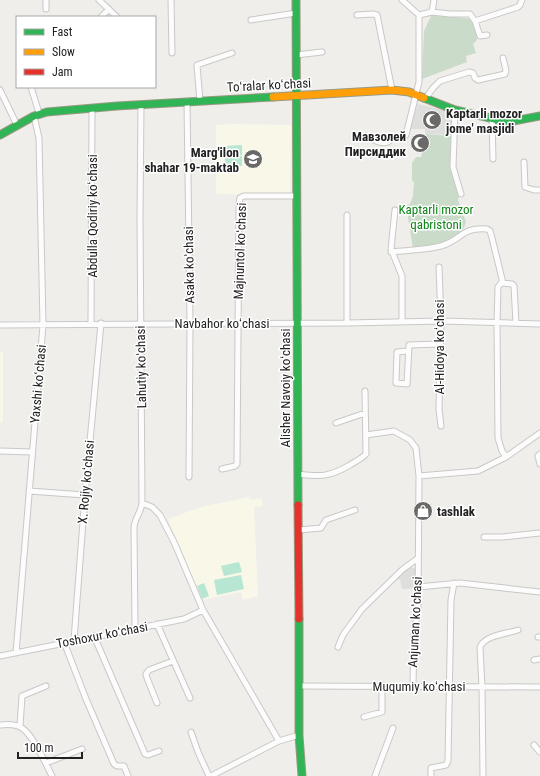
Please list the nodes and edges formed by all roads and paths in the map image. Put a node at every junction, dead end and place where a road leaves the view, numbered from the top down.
1 (46, 0) edge
2 (99, 0) edge
3 (171, 0) edge
4 (296, 0) edge
5 (402, 0) edge
6 (434, 0) edge
7 (522, 0) edge
8 (46, 9) dead end
9 (109, 9) junction
10 (432, 12) junction
11 (296, 13) junction
12 (357, 15) dead end
13 (419, 15) junction
14 (102, 16) edge
15 (116, 16) edge
16 (251, 20) dead end
17 (475, 21) junction
18 (487, 35) dead end
19 (322, 52) dead end
20 (172, 53) dead end
21 (232, 53) dead end
22 (296, 55) junction
23 (503, 58) dead end
24 (30, 88) edge
25 (0, 90) edge
26 (392, 90) junction
27 (417, 94) junction
28 (296, 96) junction
29 (426, 98) junction
30 (187, 101) junction
31 (200, 101) junction
32 (141, 105) junction
33 (92, 108) junction
34 (455, 110) junction
35 (36, 114) junction
36 (540, 116) edge
37 (492, 118) junction
38 (17, 125) junction
39 (0, 135) edge
40 (366, 136) dead end
41 (493, 159) dead end
42 (524, 162) dead end
43 (540, 190) edge
44 (461, 194) dead end
45 (297, 196) junction
46 (395, 210) dead end
47 (347, 215) dead end
48 (391, 252) junction
49 (439, 268) dead end
50 (503, 283) junction
51 (441, 321) junction
52 (402, 322) junction
53 (497, 322) junction
54 (101, 323) junction
55 (141, 323) junction
56 (297, 323) junction
57 (347, 323) junction
58 (516, 323) junction
59 (91, 324) junction
60 (190, 324) junction
61 (238, 324) junction
62 (540, 324) edge
63 (0, 325) edge
64 (43, 325) junction
65 (440, 344) junction
66 (407, 351) junction
67 (365, 391) dead end
68 (365, 413) junction
69 (336, 423) dead end
70 (441, 426) dead end
71 (540, 433) edge
72 (366, 435) junction
73 (0, 452) edge
74 (32, 452) junction
75 (540, 454) edge
76 (506, 457) junction
77 (540, 464) edge
78 (222, 469) dead end
79 (298, 474) junction
80 (419, 476) junction
81 (189, 477) dead end
82 (29, 490) junction
83 (85, 495) junction
84 (142, 503) junction
85 (355, 510) dead end
86 (299, 530) junction
87 (540, 532) edge
88 (484, 537) dead end
89 (418, 559) junction
90 (454, 583) junction
91 (418, 587) junction
92 (540, 592) edge
93 (203, 610) junction
94 (157, 624) junction
95 (135, 628) junction
96 (518, 630) dead end
97 (94, 636) junction
98 (74, 640) junction
99 (64, 642) junction
100 (338, 647) dead end
101 (16, 653) junction
102 (0, 656) edge
103 (173, 661) junction
104 (46, 686) dead end
105 (299, 686) junction
106 (382, 686) junction
107 (413, 686) junction
108 (450, 686) junction
109 (482, 687) junction
110 (540, 687) edge
111 (190, 698) dead end
112 (157, 703) dead end
113 (364, 716) dead end
114 (0, 725) edge
115 (20, 726) junction
116 (393, 728) dead end
117 (191, 732) dead end
118 (299, 735) junction
119 (279, 741) junction
120 (534, 746) dead end
121 (82, 749) dead end
122 (159, 751) dead end
123 (540, 752) edge
124 (46, 763) junction
125 (52, 776) edge
126 (128, 776) edge
127 (210, 776) edge
128 (302, 776) edge
129 (375, 776) edge
130 (431, 776) edge
131 (483, 776) edge

1 - 8 street
2 - 9 street
3 - 20 street
4 - 11 main road, Alisher Navoiy koʻchasi
5 - 13 street
6 - 10 street
7 - 17 street
9 - 14 street
9 - 15 street
10 - 13 street
10 - 17 street
11 - 16 street
11 - 22 main road, Alisher Navoiy koʻchasi
12 - 26 street
13 - 27 street
17 - 18 street
19 - 22 street
21 - 31 street
22 - 28 main road, Alisher Navoiy koʻchasi
23 - 29 street
24 - 35 street, Yaxshi koʻchasi
25 - 38 street
26 - 27 main road, Toʻralar koʻchasi
26 - 28 main road, Toʻralar koʻchasi
27 - 29 main road, Toʻralar koʻchasi
27 - 40 street
28 - 31 main road, Toʻralar koʻchasi
28 - 45 main road, Alisher Navoiy koʻchasi
29 - 34 main road, Toʻralar koʻchasi
30 - 31 main road, Toʻralar koʻchasi
30 - 32 main road, Toʻralar koʻchasi
30 - 60 street, Asaka koʻchasi
32 - 33 main road, Toʻralar koʻchasi
32 - 55 street, Lahutiy koʻchasi
33 - 35 main road, Toʻralar koʻchasi
33 - 59 street, Abdulla Qodiriy koʻchasi
34 - 37 main road, Toʻralar koʻchasi
34 - 44 street
35 - 38 main road, Toʻralar koʻchasi
35 - 64 street, Yaxshi koʻchasi
36 - 37 main road, Toʻralar koʻchasi
37 - 41 street
38 - 39 main road, Toʻralar koʻchasi
42 - 43 street
45 - 56 main road, Alisher Navoiy koʻchasi
45 - 61 street, Majnuntol koʻchasi
46 - 48 street
47 - 57 street
48 - 50 street
48 - 52 street
49 - 51 street, Al-Hidoya koʻchasi
50 - 53 street
50 - 58 street
51 - 52 street, Navbahor koʻchasi
51 - 53 street, Navbahor koʻchasi
51 - 65 street, Al-Hidoya koʻchasi
52 - 57 street, Navbahor koʻchasi
53 - 58 street, Navbahor koʻchasi
53 - 76 street
54 - 55 street, Navbahor koʻchasi
54 - 59 street, Navbahor koʻchasi
54 - 83 street, X. Rojiy koʻchasi
55 - 60 street, Navbahor koʻchasi
55 - 84 street, Lahutiy koʻchasi
56 - 57 street, Navbahor koʻchasi
56 - 61 street, Navbahor koʻchasi
56 - 79 main road, Alisher Navoiy koʻchasi
58 - 62 street, Navbahor koʻchasi
59 - 64 street, Navbahor koʻchasi
60 - 61 street, Navbahor koʻchasi
60 - 81 street, Asaka koʻchasi
61 - 78 street, Majnuntol koʻchasi
63 - 64 street, Navbahor koʻchasi
64 - 74 street, Yaxshi koʻchasi
65 - 66 street
65 - 70 street, Al-Hidoya koʻchasi
66 - 66 street
67 - 68 street
68 - 69 street
68 - 72 street
71 - 76 street
72 - 79 street
72 - 80 street, Anjuman koʻchasi
73 - 74 street
74 - 82 street, Yaxshi koʻchasi
75 - 77 street
76 - 80 street
79 - 86 main road, Alisher Navoiy koʻchasi
80 - 89 street, Anjuman koʻchasi
82 - 83 street
82 - 101 street, Yaxshi koʻchasi
83 - 98 street, X. Rojiy koʻchasi
84 - 93 street
84 - 95 street, Lahutiy koʻchasi
85 - 86 street
86 - 105 main road, Alisher Navoiy koʻchasi
87 - 88 street
89 - 91 street, Anjuman koʻchasi
89 - 100 street, Anjuman koʻchasi
90 - 91 street
90 - 92 street
90 - 108 street
91 - 107 street, Anjuman koʻchasi
93 - 94 street, Toshoxur koʻchasi
93 - 119 street
94 - 95 street, Toshoxur koʻchasi
94 - 103 street
95 - 97 street, Toshoxur koʻchasi
96 - 109 street
97 - 98 street, Toshoxur koʻchasi
97 - 122 street
98 - 99 street, Toshoxur koʻchasi
99 - 101 street, Toshoxur koʻchasi
99 - 126 street
101 - 102 street, Toshoxur koʻchasi
103 - 111 street
103 - 112 street
104 - 115 street
105 - 106 street, Muqumiy koʻchasi
105 - 118 main road, Alisher Navoiy koʻchasi
106 - 107 street, Muqumiy koʻchasi
106 - 113 street
107 - 108 street, Muqumiy koʻchasi
108 - 109 street, Muqumiy koʻchasi
108 - 130 street
109 - 110 street, Muqumiy koʻchasi
109 - 131 street
114 - 115 street
115 - 124 street
116 - 129 street
117 - 127 street
118 - 119 street
118 - 128 main road, Alisher Navoiy koʻchasi
119 - 127 street
120 - 123 street
121 - 124 street
124 - 125 street

